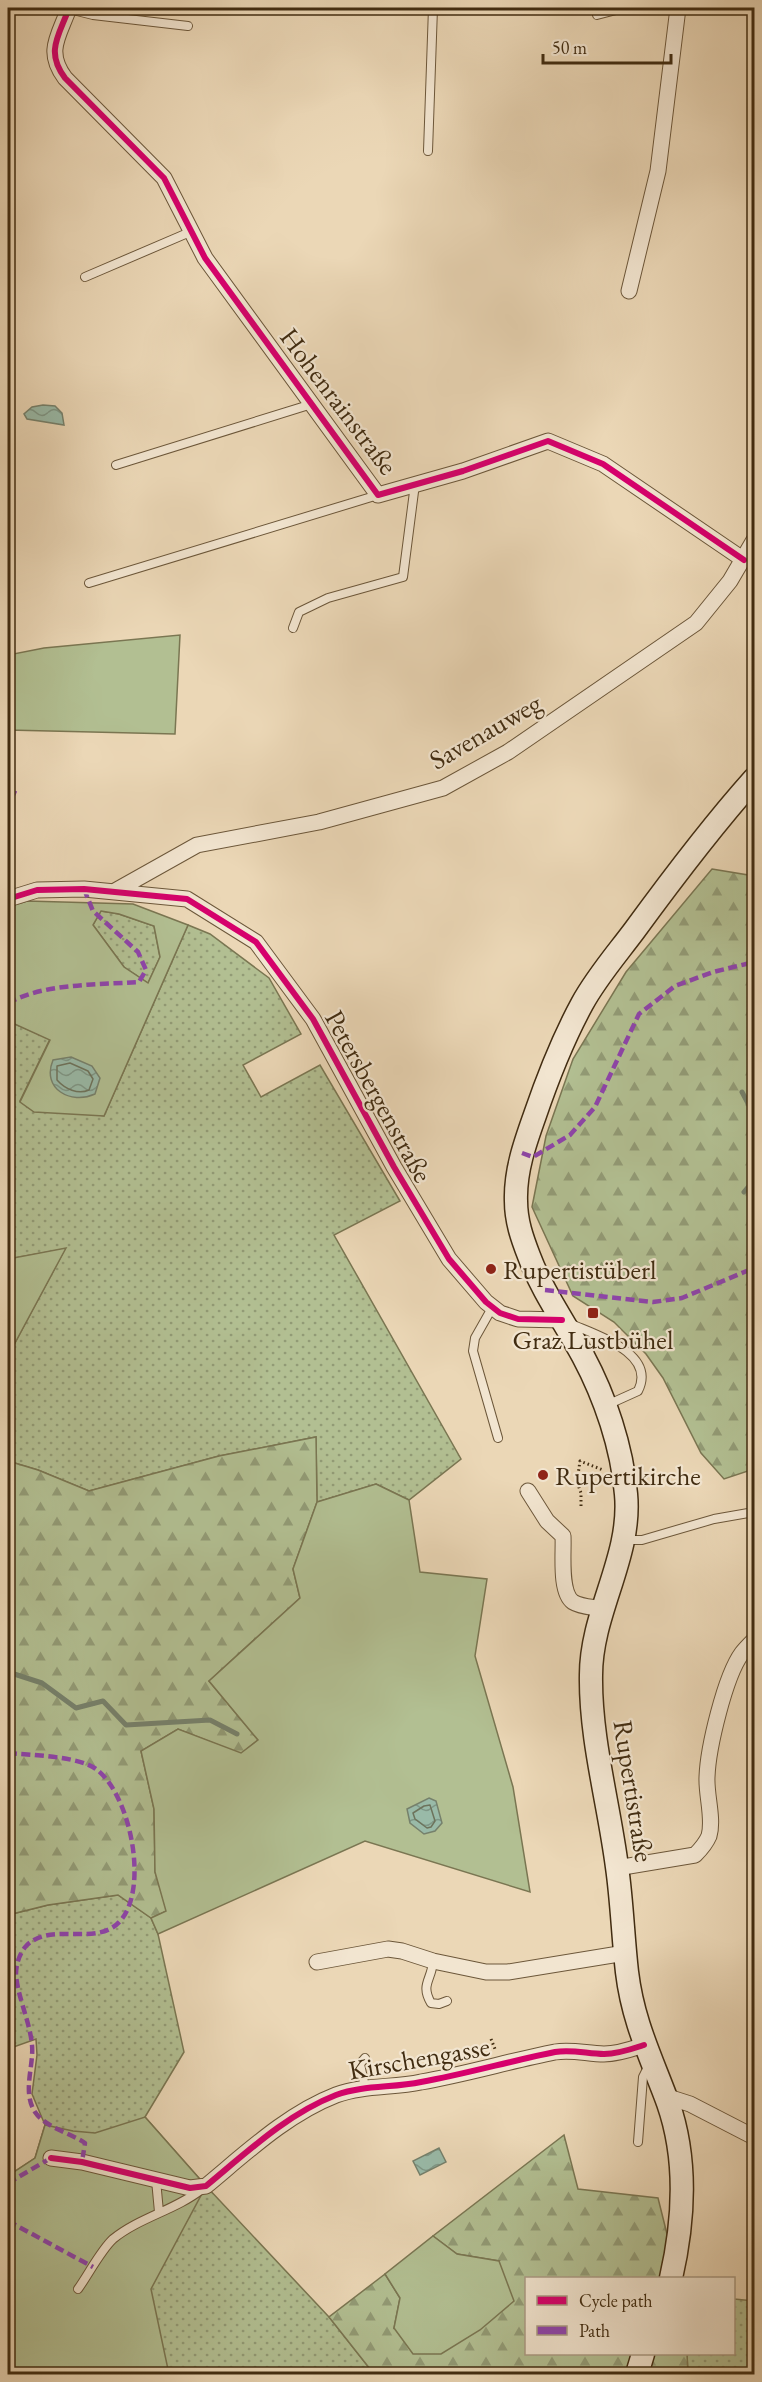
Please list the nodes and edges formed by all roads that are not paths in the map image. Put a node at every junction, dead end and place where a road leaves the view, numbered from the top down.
1 (69, 8) edge
2 (433, 8) edge
3 (624, 8) edge
4 (678, 8) edge
5 (597, 15) dead end
6 (188, 26) dead end
7 (428, 151) dead end
8 (190, 232) junction
9 (85, 277) dead end
10 (629, 291) dead end
11 (313, 404) junction
12 (116, 465) dead end
13 (415, 484) junction
14 (378, 495) junction
15 (754, 540) edge
16 (744, 560) junction
17 (89, 583) dead end
18 (293, 628) dead end
19 (754, 779) edge
20 (115, 891) junction
21 (8, 899) edge
22 (492, 1308) junction
23 (562, 1320) junction
24 (604, 1407) junction
25 (498, 1438) dead end
26 (528, 1491) dead end
27 (754, 1512) edge
28 (625, 1540) junction
29 (602, 1609) junction
30 (754, 1640) edge
31 (617, 1868) junction
32 (625, 1953) junction
33 (433, 1961) junction
34 (317, 1962) dead end
35 (447, 2001) dead end
36 (648, 2053) junction
37 (365, 2058) dead end
38 (365, 2087) junction
39 (665, 2096) junction
40 (754, 2138) edge
41 (639, 2142) dead end
42 (51, 2158) dead end
43 (156, 2180) junction
44 (206, 2186) junction
45 (159, 2212) junction
46 (670, 2277) edge
47 (78, 2289) dead end
48 (643, 2355) edge
49 (637, 2374) edge

1 - 6 lane
1 - 8 street, Hohenrainstraße
2 - 7 lane
3 - 5 lane
4 - 10 street
8 - 9 lane
8 - 11 street, Hohenrainstraße
11 - 12 lane, Hohenrainstraße
11 - 14 street, Hohenrainstraße
13 - 14 street, Hohenrainstraße
13 - 16 street, Hohenrainstraße
13 - 18 lane
14 - 17 lane, Hohenrainstraße
15 - 16 street, Savenauweg
16 - 20 street, Savenauweg
19 - 23 main road, Rupertistraße
20 - 21 street, Petersbergenstraße
20 - 22 street, Petersbergenstraße
22 - 23 street, Petersbergenstraße
22 - 25 lane
23 - 24 main road, Rupertistraße
23 - 24 lane
24 - 28 main road, Rupertistraße
26 - 29 street
27 - 28 lane
28 - 29 main road, Rupertistraße
29 - 31 main road, Rupertistraße
30 - 31 street
31 - 32 main road, Rupertistraße
32 - 33 street
32 - 36 main road, Rupertistraße
33 - 34 street
33 - 35 lane
36 - 38 street, Kirschengasse
36 - 39 main road, Rupertistraße
36 - 41 lane
37 - 38 lane
38 - 44 street, Kirschengasse
39 - 40 street
39 - 46 main road, Rupertistraße
42 - 43 street
43 - 44 street
43 - 45 lane
44 - 45 lane
45 - 47 lane
48 - 49 main road

